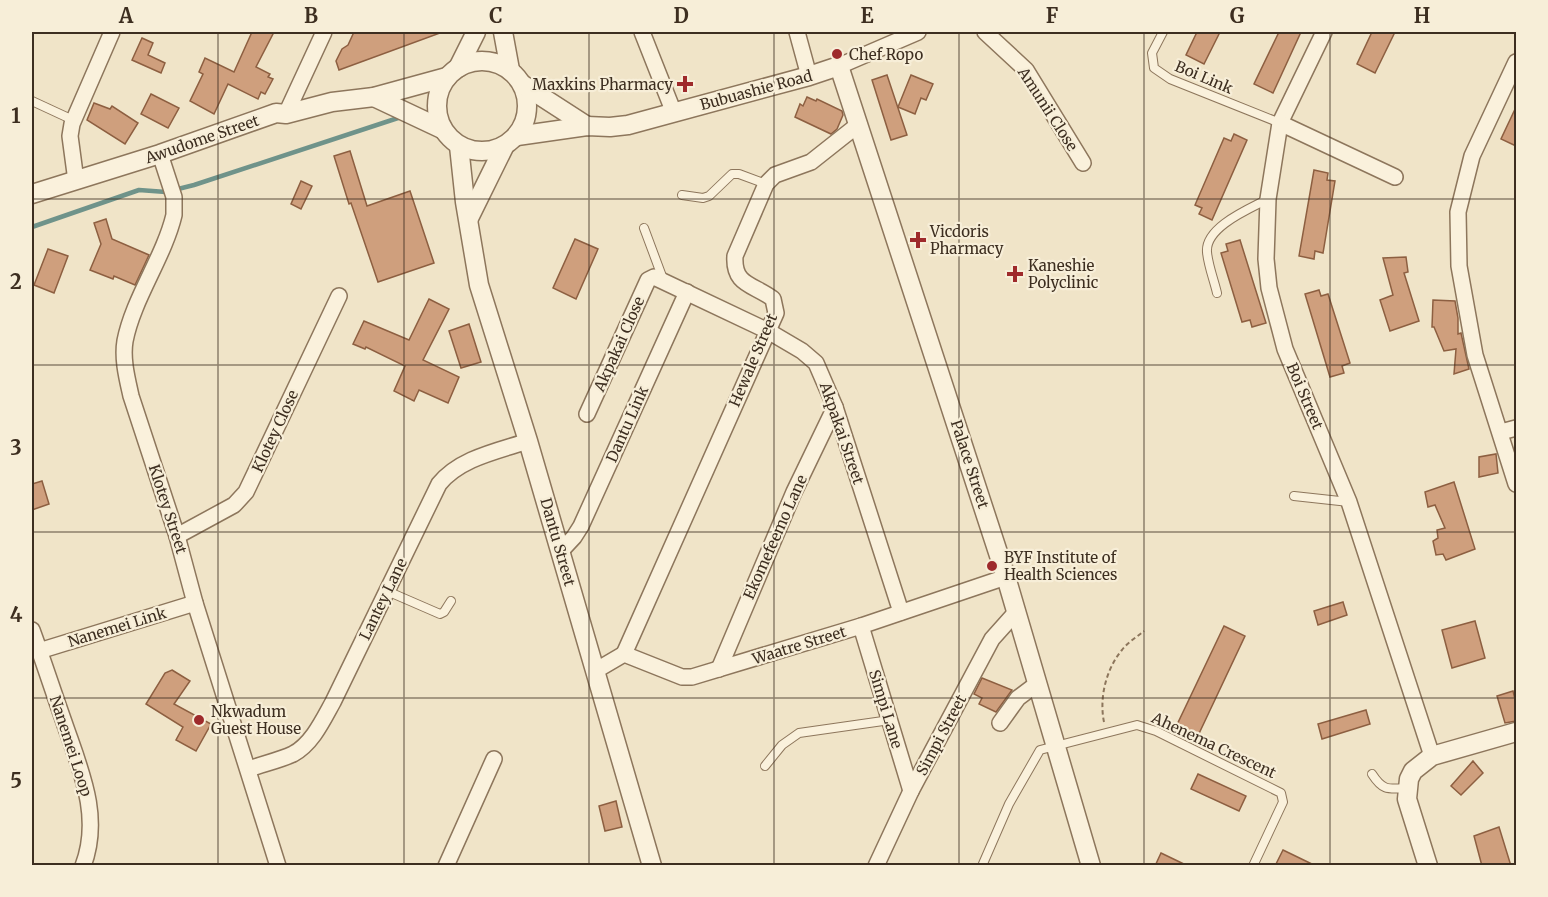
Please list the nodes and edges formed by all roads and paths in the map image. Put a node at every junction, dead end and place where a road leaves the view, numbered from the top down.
1 (112, 32) edge
2 (324, 32) edge
3 (476, 32) edge
4 (642, 32) edge
5 (797, 32) edge
6 (918, 32) edge
7 (985, 32) edge
8 (1163, 32) edge
9 (1324, 32) edge
10 (505, 33) edge
11 (1516, 62) edge
12 (839, 66) junction
13 (453, 73) junction
14 (809, 76) junction
15 (516, 77) junction
16 (374, 97) junction
17 (32, 101) edge
18 (674, 113) junction
19 (286, 114) junction
20 (74, 120) junction
21 (859, 123) junction
22 (1280, 123) junction
23 (587, 126) junction
24 (442, 129) junction
25 (510, 141) junction
26 (459, 146) junction
27 (160, 154) junction
28 (1083, 163) dead end
29 (1395, 177) dead end
30 (76, 181) junction
31 (766, 184) junction
32 (32, 194) edge
33 (682, 195) dead end
34 (1268, 199) junction
35 (469, 218) junction
36 (644, 228) dead end
37 (659, 279) junction
38 (687, 292) junction
39 (1217, 293) dead end
40 (339, 296) dead end
41 (768, 331) junction
42 (835, 407) junction
43 (587, 414) dead end
44 (1516, 428) edge
45 (1501, 432) junction
46 (528, 441) junction
47 (1516, 484) edge
48 (1294, 496) dead end
49 (1349, 502) junction
50 (177, 536) junction
51 (560, 552) junction
52 (1006, 577) junction
53 (387, 591) junction
54 (451, 601) dead end
55 (195, 603) junction
56 (1017, 611) junction
57 (901, 612) junction
58 (861, 626) junction
59 (32, 630) edge
60 (1144, 631) dead end
61 (39, 651) junction
62 (624, 654) junction
63 (719, 669) junction
64 (595, 671) junction
65 (1038, 683) junction
66 (890, 720) junction
67 (1000, 723) dead end
68 (1516, 732) edge
69 (1107, 734) junction
70 (1057, 746) junction
71 (1432, 756) junction
72 (494, 759) dead end
73 (765, 766) dead end
74 (249, 769) junction
75 (1372, 774) dead end
76 (1407, 789) junction
77 (911, 791) junction
78 (83, 866) edge
79 (278, 866) edge
80 (446, 866) edge
81 (652, 866) edge
82 (876, 866) edge
83 (982, 866) edge
84 (1091, 866) edge
85 (1253, 866) edge
86 (1428, 866) edge

1 - 20 street
2 - 19 street
3 - 13 street
4 - 18 street
5 - 14 street
6 - 12 street, Bubuashie Road
7 - 28 street, Amunii Close
8 - 22 lane, Boi Link
9 - 22 street, Boi Street
10 - 15 street
11 - 45 street
12 - 14 street, Bubuashie Road
12 - 21 street, Palace Street
13 - 15 street
13 - 16 street, Awudome Street
13 - 24 street
14 - 18 street, Bubuashie Road
15 - 23 street
15 - 25 street
16 - 19 street, Awudome Street
16 - 24 street
17 - 20 lane
18 - 23 street, Bubuashie Road
19 - 27 street, Awudome Street
20 - 30 street
21 - 31 street
21 - 52 street, Palace Street
22 - 29 street
22 - 34 street, Boi Street
23 - 25 street, Bubuashie Road
24 - 26 street
25 - 26 street
25 - 35 street
26 - 35 street, Dantu Street
27 - 30 street, Awudome Street
27 - 50 street, Klotey Street
30 - 32 street, Awudome Street
31 - 33 lane
31 - 41 street, Hewale Street
34 - 39 lane
34 - 49 street, Boi Street
35 - 46 street, Dantu Street
36 - 37 lane
37 - 38 street, Akpakai Street
37 - 43 street, Akpakai Close
38 - 41 street, Akpakai Street
38 - 51 street, Dantu Link
40 - 50 street, Klotey Close
41 - 42 street, Akpakai Street
41 - 62 street, Hewale Street
42 - 57 street, Akpakai Street
42 - 63 street, Ekomefeemo Lane
44 - 45 street
45 - 47 street
46 - 51 street, Dantu Street
46 - 53 street, Lantey Lane
48 - 49 lane
49 - 71 street, Boi Street
50 - 55 street, Klotey Street
51 - 64 street, Dantu Street
52 - 56 street, Palace Street
52 - 57 street, Waatre Street
53 - 54 lane
53 - 74 street, Lantey Lane
55 - 61 street, Nanemei Link
55 - 74 street, Klotey Street
56 - 65 street, Palace Street
56 - 77 street, Simpi Street
57 - 58 street, Waatre Street
58 - 63 street, Waatre Street
58 - 66 street, Simpi Lane
59 - 61 street, Nanemei Loop
60 - 69 path
61 - 78 street, Nanemei Loop
62 - 63 street, Waatre Street
62 - 64 street
64 - 81 street, Dantu Street
65 - 67 street
65 - 70 street, Palace Street
66 - 73 lane
66 - 77 street, Simpi Lane
68 - 71 street
69 - 70 lane, Ahenema Crescent
69 - 85 lane, Ahenema Crescent
70 - 83 lane, Ahenema Crescent
70 - 84 street, Palace Street
71 - 76 street
72 - 80 street
74 - 79 street, Klotey Street
75 - 76 lane
76 - 86 street
77 - 82 street, Simpi Street

